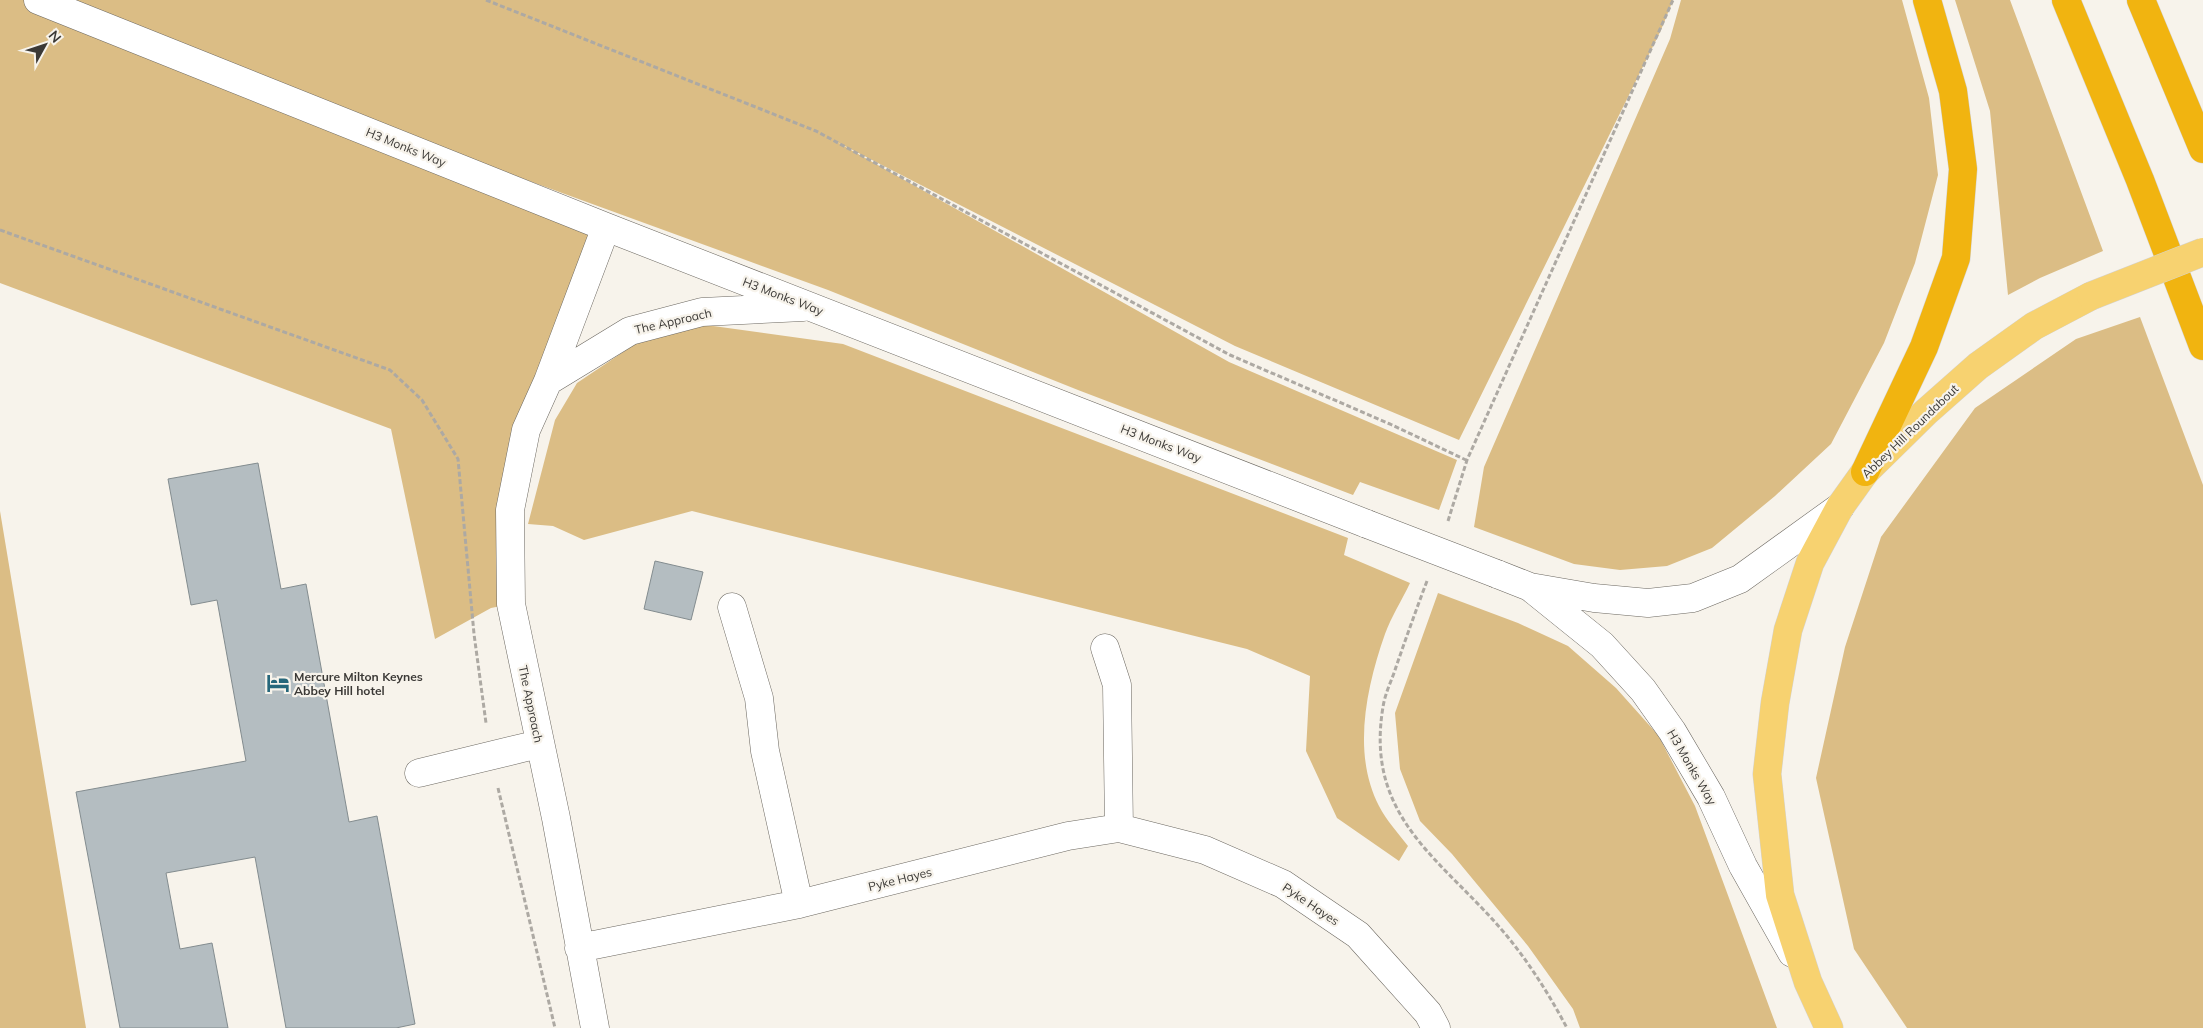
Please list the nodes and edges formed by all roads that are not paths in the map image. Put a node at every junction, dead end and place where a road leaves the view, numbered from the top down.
1 (38, 0) edge
2 (1927, 0) edge
3 (2066, 0) edge
4 (2141, 0) edge
5 (2203, 149) edge
6 (606, 227) junction
7 (2203, 252) edge
8 (812, 306) junction
9 (2203, 346) edge
10 (548, 381) junction
11 (1865, 472) junction
12 (1840, 507) junction
13 (1530, 587) junction
14 (732, 607) dead end
15 (1106, 648) dead end
16 (539, 744) junction
17 (419, 773) dead end
18 (1119, 828) junction
19 (799, 904) junction
20 (579, 948) junction
21 (1808, 982) junction
22 (1827, 1026) edge
23 (595, 1028) edge
24 (1436, 1028) edge

1 - 6 street, H3 Monks Way
2 - 11 highway
3 - 9 highway
4 - 5 highway
6 - 8 street, H3 Monks Way
6 - 10 street, The Approach
7 - 11 main road, Abbey Hill Roundabout, bridge
8 - 10 street, The Approach
8 - 13 street, H3 Monks Way, bridge
10 - 16 street, The Approach
11 - 12 main road, Abbey Hill Roundabout
12 - 13 street, H3 Monks Way
12 - 21 main road, Abbey Hill Roundabout
13 - 21 street, H3 Monks Way
14 - 19 street
15 - 18 street
16 - 17 street
16 - 20 street, The Approach
18 - 19 street, Pyke Hayes
18 - 24 street, Pyke Hayes
19 - 20 street, Pyke Hayes
20 - 23 street, The Approach
21 - 22 main road, Abbey Hill Roundabout

